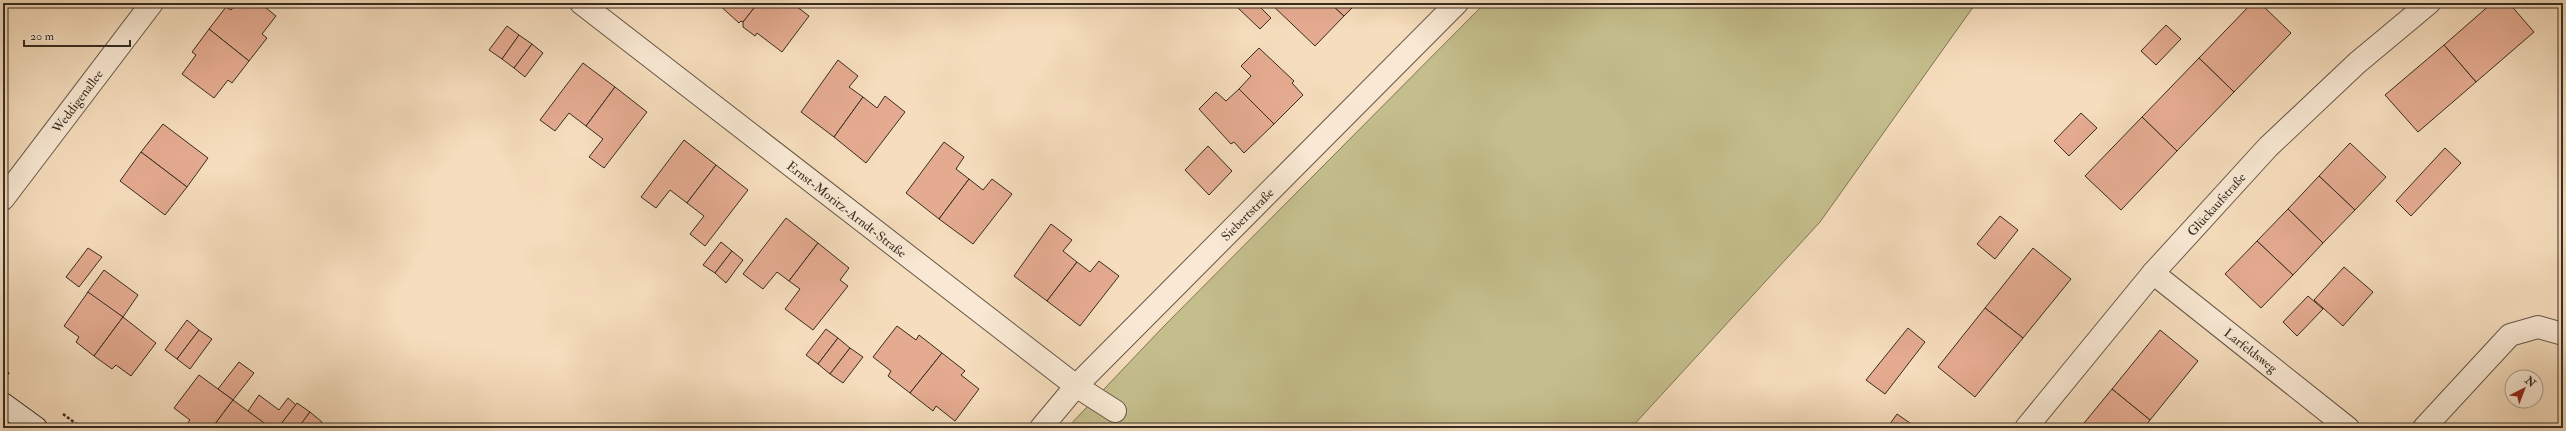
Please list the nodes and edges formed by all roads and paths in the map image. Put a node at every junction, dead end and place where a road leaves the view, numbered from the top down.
1 (152, 3) edge
2 (581, 3) edge
3 (1457, 3) edge
4 (2429, 3) edge
5 (3, 199) edge
6 (2153, 273) junction
7 (2563, 334) edge
8 (1076, 386) junction
9 (3, 404) edge
10 (1115, 411) dead end
11 (36, 428) edge
12 (1041, 428) edge
13 (2026, 428) edge
14 (2348, 428) edge
15 (2424, 428) edge

1 - 5 street, Weddigenallee
2 - 8 street, Ernst-Moritz-Arndt-Straße
3 - 8 street, Siebertstraße
4 - 6 street, Glückaufstraße
6 - 13 street, Glückaufstraße
6 - 14 street, Larfeldsweg
7 - 15 street
8 - 10 street, Ernst-Moritz-Arndt-Straße
8 - 12 street, Siebertstraße
9 - 11 street

